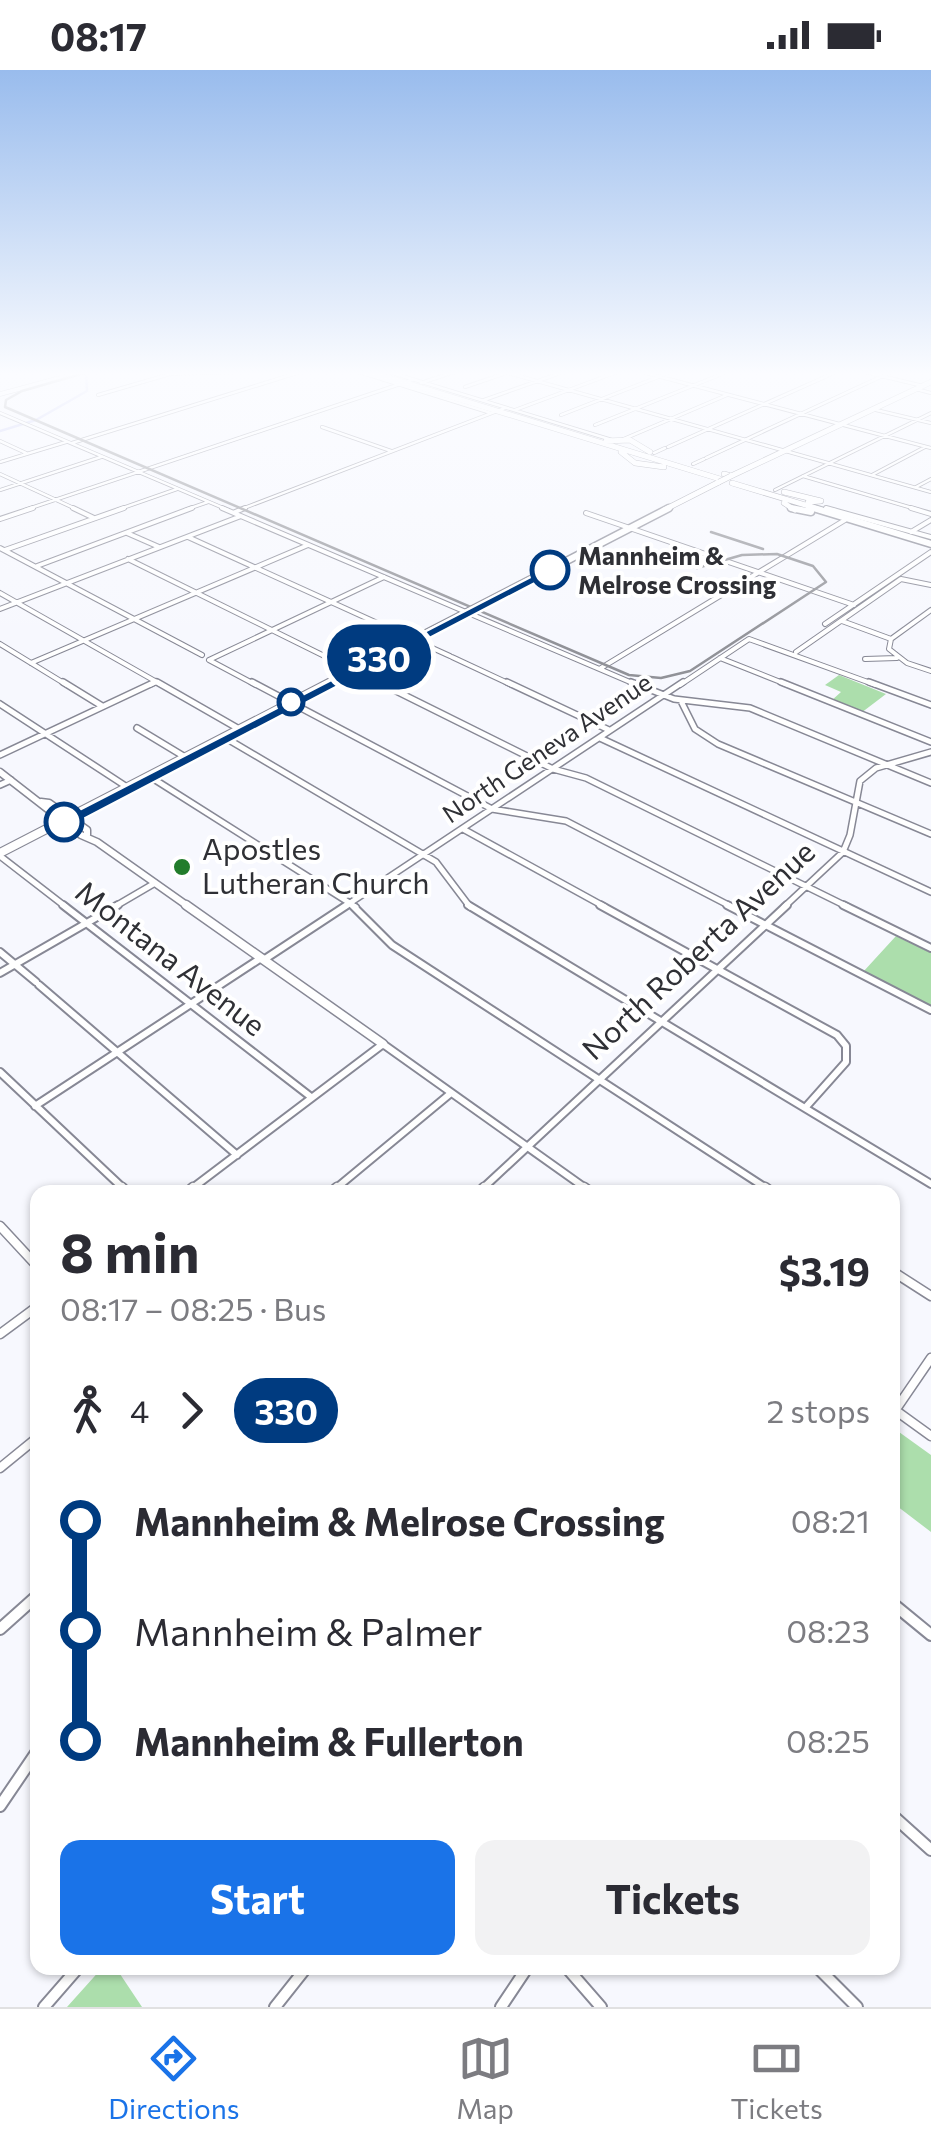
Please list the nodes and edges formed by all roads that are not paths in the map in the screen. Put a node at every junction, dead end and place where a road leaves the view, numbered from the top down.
1 (83, 462) edge
2 (117, 462) edge
3 (167, 462) edge
4 (362, 462) edge
5 (633, 462) edge
6 (644, 462) edge
7 (672, 462) edge
8 (674, 462) edge
9 (686, 462) edge
10 (698, 462) edge
11 (766, 462) edge
12 (823, 462) edge
13 (831, 462) edge
14 (898, 462) edge
15 (694, 464) junction
16 (828, 464) junction
17 (670, 467) junction
18 (139, 472) junction
19 (0, 474) edge
20 (803, 476) junction
21 (872, 476) junction
22 (931, 479) edge
23 (728, 480) junction
24 (20, 483) junction
25 (915, 488) junction
26 (178, 489) junction
27 (0, 490) edge
28 (775, 490) junction
29 (931, 492) edge
30 (772, 498) junction
31 (57, 500) junction
32 (801, 500) junction
33 (209, 502) junction
34 (825, 511) junction
35 (234, 512) junction
36 (586, 513) dead end
37 (841, 514) junction
38 (242, 516) junction
39 (931, 517) edge
40 (95, 518) junction
41 (0, 519) edge
42 (631, 528) junction
43 (126, 532) junction
44 (907, 534) junction
45 (188, 536) junction
46 (310, 544) junction
47 (931, 544) edge
48 (159, 547) junction
49 (2, 550) edge
50 (128, 559) junction
51 (35, 566) junction
52 (255, 568) junction
53 (759, 572) junction
54 (385, 577) junction
55 (67, 583) junction
56 (931, 584) edge
57 (197, 592) junction
58 (0, 593) edge
59 (16, 602) junction
60 (330, 602) junction
61 (854, 605) junction
62 (0, 609) edge
63 (931, 610) edge
64 (468, 612) junction
65 (134, 619) junction
66 (842, 621) junction
67 (825, 624) dead end
68 (272, 629) junction
69 (891, 639) junction
70 (84, 640) junction
71 (414, 640) junction
72 (0, 644) edge
73 (795, 653) junction
74 (202, 655) dead end
75 (720, 658) junction
76 (898, 658) junction
77 (865, 660) dead end
78 (31, 662) junction
79 (600, 669) junction
80 (355, 670) junction
81 (931, 671) edge
82 (157, 682) junction
83 (663, 696) junction
84 (682, 703) junction
85 (0, 704) edge
86 (289, 704) junction
87 (931, 705) edge
88 (103, 707) junction
89 (137, 728) dead end
90 (239, 729) junction
91 (610, 730) junction
92 (46, 734) junction
93 (224, 737) junction
94 (600, 738) junction
95 (931, 742) edge
96 (931, 752) edge
97 (0, 754) edge
98 (185, 757) junction
99 (887, 765) junction
100 (553, 769) junction
101 (0, 772) edge
102 (149, 776) junction
103 (10, 780) junction
104 (931, 783) edge
105 (0, 785) edge
106 (127, 787) junction
107 (856, 802) junction
108 (492, 809) junction
109 (65, 819) junction
110 (462, 828) junction
111 (931, 834) edge
112 (843, 852) junction
113 (0, 854) edge
114 (424, 854) junction
115 (155, 882) junction
116 (807, 887) junction
117 (931, 892) edge
118 (350, 903) junction
119 (88, 922) junction
120 (765, 924) junction
121 (931, 948) edge
122 (0, 952) edge
123 (263, 958) junction
124 (14, 964) junction
125 (716, 969) junction
126 (0, 972) edge
127 (191, 1004) junction
128 (931, 1010) edge
129 (662, 1021) junction
130 (383, 1044) junction
131 (116, 1053) junction
132 (0, 1072) edge
133 (598, 1079) junction
134 (451, 1093) junction
135 (312, 1098) junction
136 (36, 1106) junction
137 (805, 1108) junction
138 (525, 1146) junction
139 (237, 1154) junction
140 (931, 1184) edge
141 (120, 1185) edge
142 (196, 1185) edge
143 (339, 1185) edge
144 (486, 1185) edge
145 (580, 1185) edge
146 (761, 1185) edge
147 (0, 1226) edge
148 (30, 1258) edge
149 (900, 1276) edge
150 (931, 1296) edge
151 (30, 1312) edge
152 (0, 1334) edge
153 (931, 1358) edge
154 (900, 1402) edge
155 (900, 1415) edge
156 (931, 1436) edge
157 (30, 1444) edge
158 (0, 1468) edge
159 (30, 1602) edge
160 (900, 1610) edge
161 (0, 1629) edge
162 (931, 1634) edge
163 (30, 1762) edge
164 (0, 1806) edge
165 (900, 1822) edge
166 (931, 1850) edge
167 (72, 1975) edge
168 (300, 1975) edge
169 (522, 1975) edge
170 (573, 1975) edge
171 (825, 1975) edge
172 (44, 2007) edge
173 (275, 2007) edge
174 (501, 2007) edge
175 (601, 2007) edge
176 (857, 2007) edge

1 - 24 street
2 - 18 street
3 - 18 street
4 - 35 street
5 - 17 main road
6 - 17 main road
7 - 23 main road
8 - 23 main road
9 - 15 main road
10 - 15 street
11 - 23 main road
12 - 16 street
13 - 16 street
14 - 21 street
15 - 23 main road
16 - 20 street
16 - 21 street
17 - 23 main road
18 - 26 street
18 - 31 street
19 - 24 street
20 - 28 street
20 - 39 street
21 - 25 street
22 - 25 street
23 - 28 main road
23 - 30 main road
23 - 32 main road
23 - 42 main road
24 - 27 street
24 - 31 street
25 - 29 street
26 - 33 street
26 - 40 street
28 - 32 main road
30 - 32 main road
30 - 34 main road
31 - 40 street
31 - 41 street
32 - 34 main road
32 - 37 main road
33 - 35 street
33 - 43 street
34 - 37 main road
35 - 38 street
36 - 42 street
37 - 44 main road
37 - 53 street
38 - 45 street
38 - 46 street
39 - 44 street
40 - 49 street
42 - 53 street
42 - 64 main road
43 - 48 street
43 - 51 street
44 - 47 main road
45 - 48 street
45 - 52 street
46 - 52 street
46 - 54 street
47 - 61 street
48 - 50 street
49 - 51 street
50 - 55 street
50 - 57 street
51 - 55 street
52 - 57 street
52 - 60 street
53 - 61 street
53 - 79 street
54 - 60 street
54 - 64 street
55 - 59 street
55 - 65 street
56 - 66 street
57 - 65 street
57 - 68 street
58 - 59 street
59 - 62 street
59 - 70 street
60 - 68 street
60 - 71 street
61 - 67 street
63 - 69 street
64 - 71 main road
64 - 79 street
65 - 70 street
65 - 74 street
66 - 69 street
66 - 73 street
68 - 80 street
68 - 86 street
69 - 76 street
70 - 78 street
70 - 82 street
71 - 80 main road
71 - 91 street
72 - 78 street
73 - 75 street, North Geneva Avenue
73 - 87 street
75 - 83 street, North Geneva Avenue
75 - 95 street
76 - 77 street
76 - 81 street
78 - 88 street
79 - 83 street
80 - 86 main road
80 - 100 street
82 - 88 street
82 - 90 street
83 - 84 street
83 - 91 street, North Geneva Avenue
84 - 99 street
84 - 107 street
85 - 92 street
86 - 90 main road
86 - 108 street
88 - 92 street
89 - 98 street
90 - 93 main road
91 - 94 street, North Geneva Avenue
92 - 97 street
92 - 106 street
93 - 98 main road
93 - 114 street
94 - 100 street, North Geneva Avenue
94 - 112 street
96 - 99 street
98 - 102 main road
99 - 104 street
99 - 107 street, North Roberta Avenue
100 - 108 street, North Geneva Avenue
100 - 116 street
101 - 103 street
102 - 106 main road
102 - 118 street
103 - 105 street
103 - 109 street
106 - 109 main road
107 - 111 street
107 - 112 street, North Roberta Avenue
108 - 110 street, North Geneva Avenue
108 - 120 street
109 - 113 main road
109 - 115 street
110 - 114 street, North Geneva Avenue
110 - 125 street
112 - 116 street, North Roberta Avenue
112 - 117 street
113 - 119 street, Montana Avenue
114 - 118 street, North Geneva Avenue
114 - 129 street
115 - 119 street
115 - 123 street
116 - 120 street, North Roberta Avenue
116 - 121 street
118 - 123 street, North Geneva Avenue
118 - 133 street
119 - 124 street
119 - 127 street, Montana Avenue
120 - 125 street, North Roberta Avenue
120 - 128 street
122 - 124 street
123 - 127 street, North Geneva Avenue
123 - 130 street
124 - 126 street
124 - 131 street
125 - 129 street, North Roberta Avenue
125 - 137 street
127 - 131 street, North Geneva Avenue
127 - 135 street, Montana Avenue
129 - 133 street, North Roberta Avenue
129 - 137 street
130 - 134 street
130 - 135 street
131 - 136 street, North Geneva Avenue
131 - 139 street
132 - 136 street
133 - 138 street, North Roberta Avenue
133 - 146 street
134 - 138 street
134 - 143 street
135 - 139 street
136 - 141 street
137 - 140 street
138 - 144 street, North Roberta Avenue
138 - 145 street
139 - 142 street
147 - 148 street
149 - 150 street
151 - 152 street
153 - 154 street
155 - 156 street
157 - 158 street
159 - 161 street
160 - 162 street
163 - 164 street
165 - 166 street
167 - 172 street
168 - 173 street
169 - 174 street
170 - 175 street
171 - 176 street

